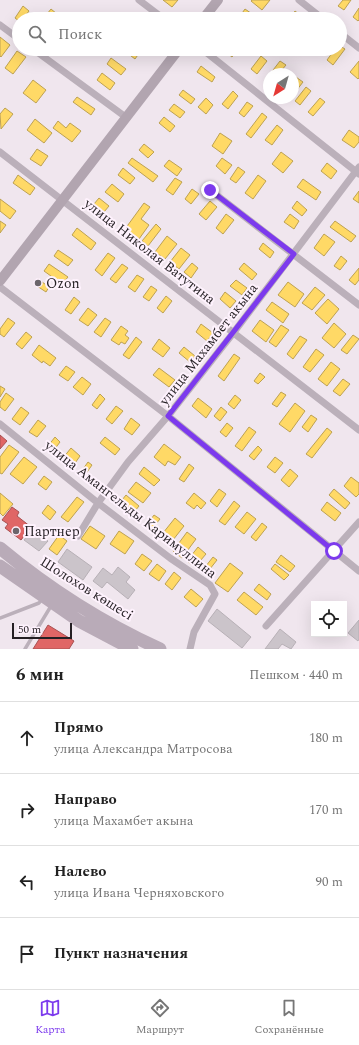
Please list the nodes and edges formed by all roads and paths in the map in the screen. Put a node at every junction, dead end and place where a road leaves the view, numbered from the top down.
1 (139, 0) edge
2 (218, 0) edge
3 (299, 0) edge
4 (155, 12) edge
5 (209, 12) edge
6 (314, 12) edge
7 (0, 25) edge
8 (12, 34) edge
9 (347, 39) edge
10 (359, 48) edge
11 (43, 56) edge
12 (174, 56) edge
13 (211, 56) edge
14 (127, 118) junction
15 (0, 152) edge
16 (358, 171) edge
17 (210, 190) dead end
18 (62, 200) junction
19 (294, 254) junction
20 (0, 281) edge
21 (0, 287) edge
22 (359, 305) edge
23 (234, 332) junction
24 (168, 416) junction
25 (0, 424) edge
26 (359, 430) edge
27 (98, 503) junction
28 (359, 522) edge
29 (78, 536) dead end
30 (0, 548) edge
31 (334, 551) junction
32 (0, 566) edge
33 (359, 571) edge
34 (48, 600) junction
35 (0, 618) edge
36 (266, 626) dead end
37 (128, 648) edge
38 (25, 649) edge
39 (160, 649) edge
40 (190, 649) edge

1 - 4 street
2 - 5 street
3 - 6 street
7 - 8 street
9 - 10 street
11 - 14 street
12 - 14 street
13 - 16 street
14 - 18 street
15 - 18 street, улица Николая Ватутина
16 - 19 street, улица Махамбет акына
17 - 19 street
18 - 20 street
18 - 23 street, улица Николая Ватутина
19 - 22 street
19 - 23 street, улица Махамбет акына
21 - 24 street
23 - 24 street, улица Махамбет акына
23 - 26 street, улица Николая Ватутина
24 - 27 street, улица Махамбет акына
24 - 31 street
25 - 27 street, улица Амангельды Каримуллина
27 - 29 street, улица Махамбет акына
27 - 40 street, улица Амангельды Каримуллина
28 - 31 street
30 - 39 highway, Шолохов көшесі
31 - 33 street
31 - 36 street
32 - 34 highway, Шолохов көшесі
34 - 35 lane
34 - 37 highway, Шолохов көшесі
34 - 38 lane

